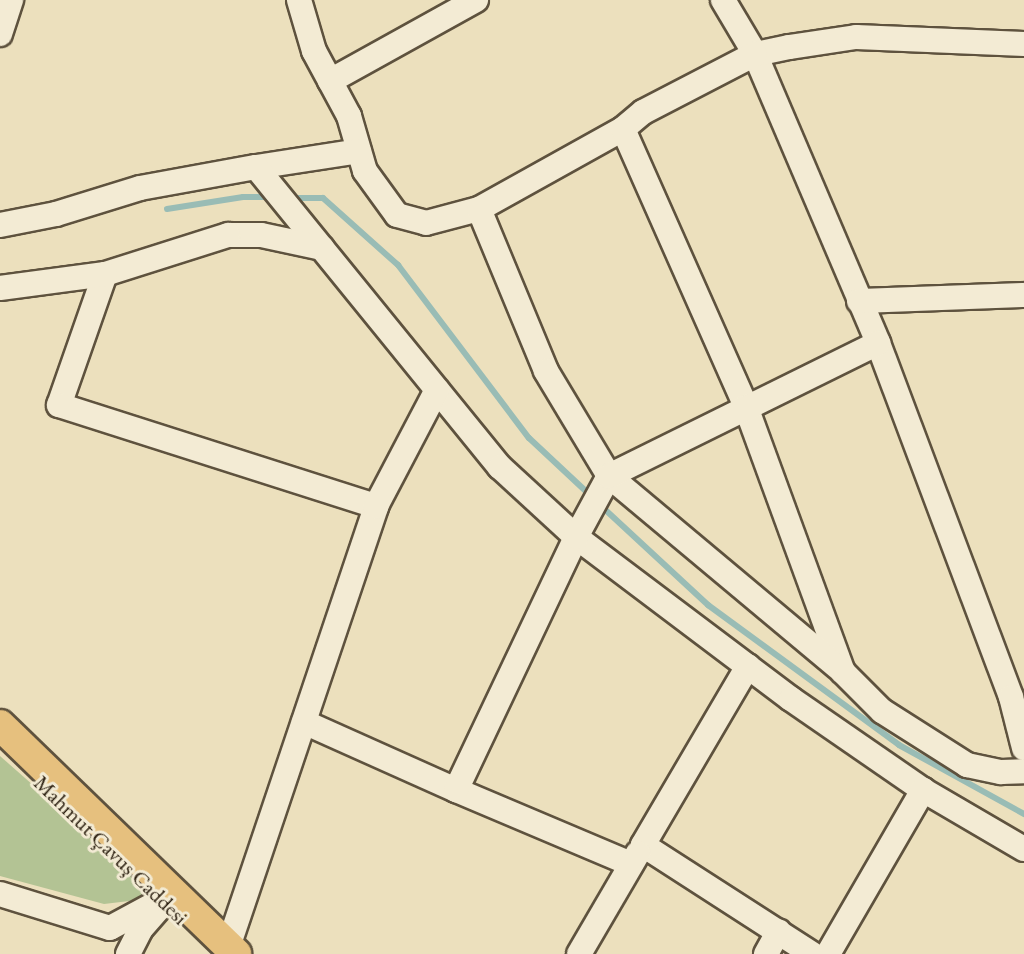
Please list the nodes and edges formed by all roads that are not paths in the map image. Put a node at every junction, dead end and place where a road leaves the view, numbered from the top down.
1 (11, 0) edge
2 (299, 0) edge
3 (476, 0) edge
4 (723, 0) edge
5 (0, 34) edge
6 (1024, 44) edge
7 (755, 54) junction
8 (330, 81) junction
9 (623, 129) junction
10 (360, 151) junction
11 (256, 167) junction
12 (479, 209) junction
13 (0, 225) edge
14 (322, 248) junction
15 (105, 274) junction
16 (0, 288) edge
17 (1024, 294) edge
18 (859, 301) junction
19 (878, 343) junction
20 (437, 390) junction
21 (746, 407) junction
22 (606, 482) junction
23 (375, 506) junction
24 (576, 537) junction
25 (748, 666) junction
26 (843, 672) junction
27 (1018, 697) edge
28 (304, 722) junction
29 (0, 725) edge
30 (0, 745) edge
31 (1024, 748) edge
32 (1024, 771) edge
33 (456, 790) junction
34 (922, 790) junction
35 (1024, 849) edge
36 (637, 855) junction
37 (0, 894) edge
38 (167, 898) junction
39 (779, 931) junction
40 (228, 952) edge
41 (128, 954) edge
42 (579, 954) edge
43 (766, 954) edge
44 (812, 954) edge
45 (828, 954) edge

1 - 5 street
2 - 8 street
3 - 8 street
4 - 7 street
6 - 7 street
7 - 9 street
7 - 18 street
8 - 10 street
9 - 12 street
9 - 21 street
10 - 11 street
10 - 12 street
11 - 13 street
11 - 14 street
12 - 22 street
14 - 15 street
14 - 20 street
15 - 16 street
15 - 23 street
17 - 18 street
18 - 19 street
19 - 21 street
19 - 27 street
20 - 23 street
20 - 24 street
21 - 22 street
21 - 26 street
22 - 24 street
22 - 26 street
23 - 28 street
24 - 25 street
24 - 33 street
25 - 34 street
25 - 36 street
26 - 32 street
27 - 31 street
28 - 33 street
28 - 40 street
29 - 38 main road
30 - 38 main road, Mahmut Çavuş Caddesi
33 - 36 street
34 - 35 street
34 - 45 street
36 - 39 street
36 - 42 street
37 - 38 street
38 - 40 main road, Mahmut Çavuş Caddesi
38 - 41 street
39 - 43 street
39 - 44 street

